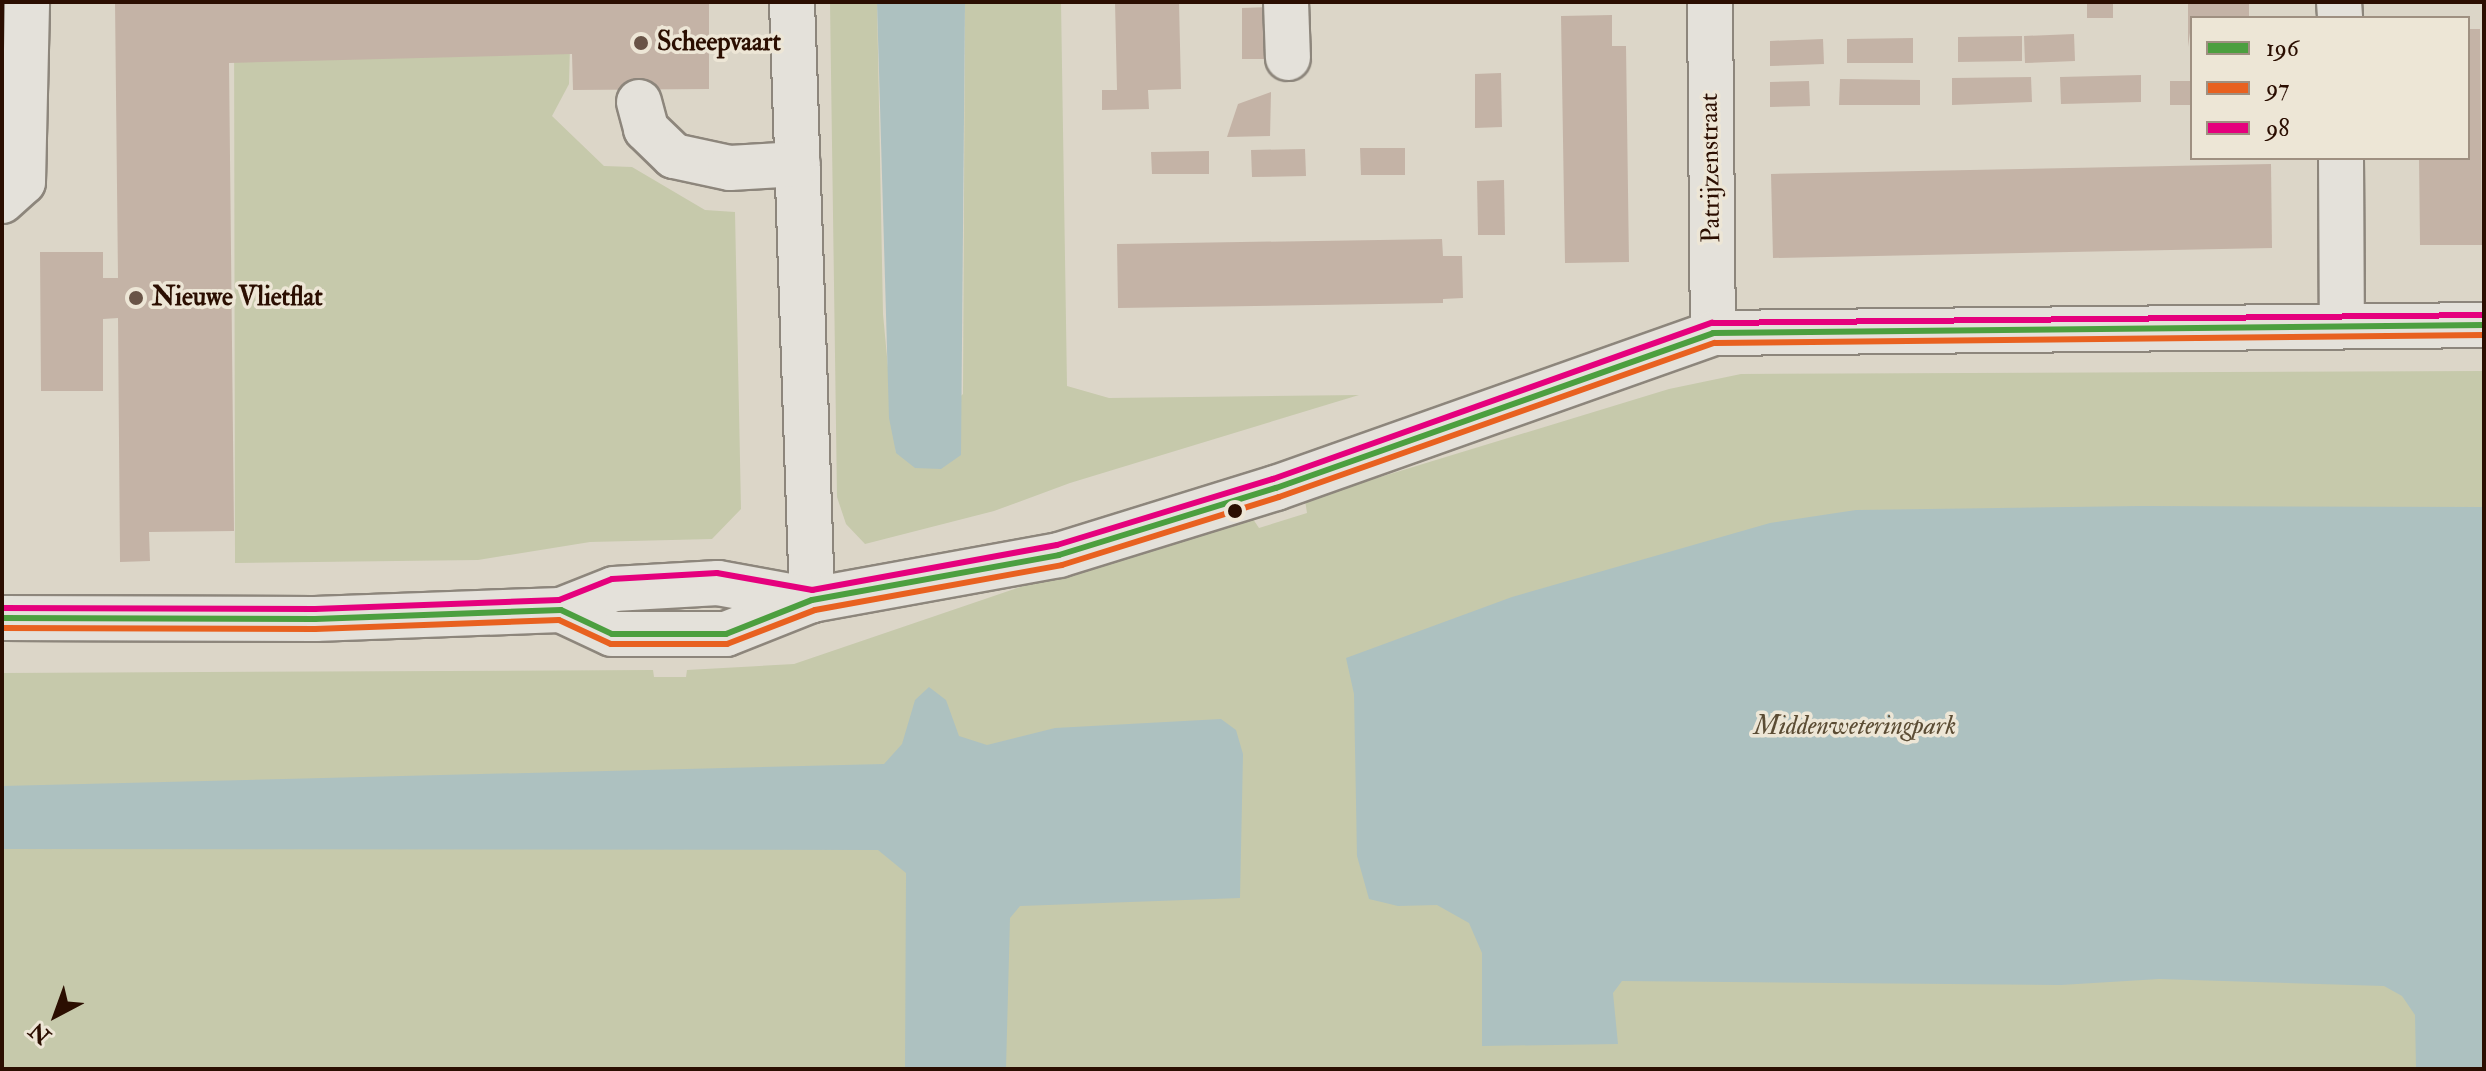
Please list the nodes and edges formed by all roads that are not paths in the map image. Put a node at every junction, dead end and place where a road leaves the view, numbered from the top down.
1 (27, 2) edge
2 (792, 2) edge
3 (1286, 2) edge
4 (1710, 2) edge
5 (1288, 58) dead end
6 (639, 102) dead end
7 (2341, 160) edge
8 (798, 164) junction
9 (2, 201) edge
10 (2342, 325) junction
11 (2484, 325) edge
12 (1713, 333) junction
13 (812, 600) junction
14 (2, 618) edge

1 - 9 street
2 - 8 street
3 - 5 street
4 - 12 street, Patrijzenstraat
6 - 8 street
7 - 10 street
8 - 13 street
10 - 11 street
10 - 12 street
12 - 13 street
13 - 14 street

